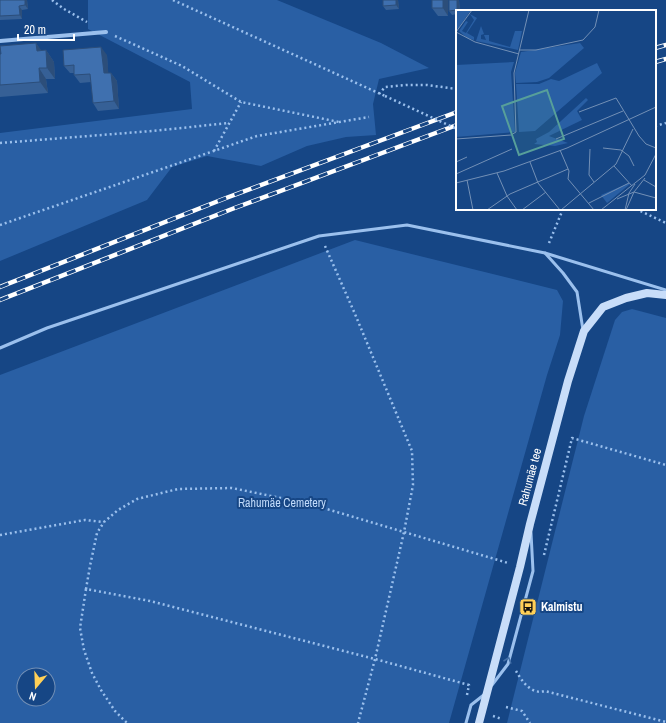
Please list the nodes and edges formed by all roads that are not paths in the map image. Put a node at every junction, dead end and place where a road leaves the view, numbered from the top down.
1 (106, 32) road end
2 (0, 41) edge
3 (545, 253) junction
4 (666, 290) edge
5 (666, 295) edge
6 (584, 331) junction
7 (0, 348) edge
8 (530, 524) junction
9 (487, 692) junction
10 (466, 723) edge
11 (479, 723) edge

1 - 2 street
3 - 4 lane
3 - 6 lane
3 - 7 lane
5 - 6 street, Rahumäe tee
6 - 8 street, Rahumäe tee
8 - 9 street, Rahumäe tee
9 -> 8 lane
9 - 10 lane
9 - 11 street, Rahumäe tee

